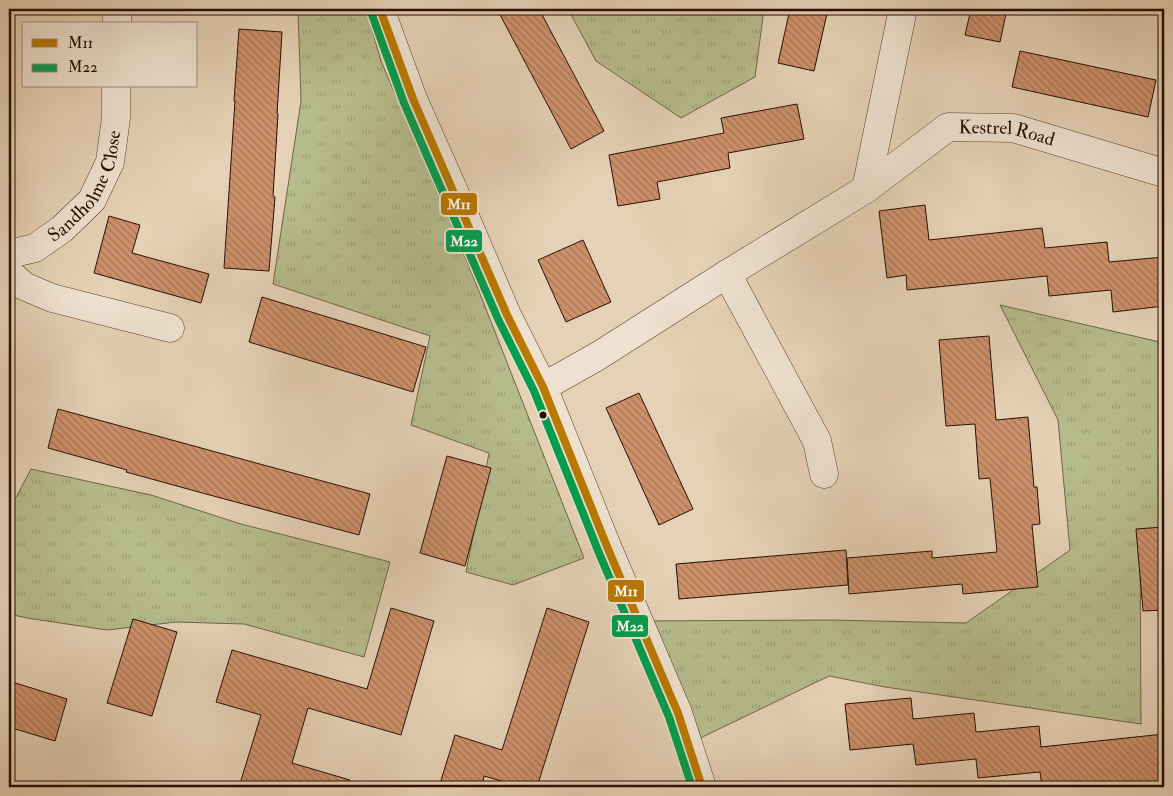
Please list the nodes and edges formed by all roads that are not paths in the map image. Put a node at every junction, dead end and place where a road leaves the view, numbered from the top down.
1 (117, 9) edge
2 (380, 9) edge
3 (903, 9) edge
4 (117, 22) edge
5 (116, 88) edge
6 (1164, 173) edge
7 (866, 190) junction
8 (9, 254) edge
9 (9, 273) edge
10 (727, 274) junction
11 (170, 328) dead end
12 (543, 387) junction
13 (824, 474) dead end
14 (700, 786) edge

1 - 4 street
2 - 12 street
3 - 7 street
5 - 8 street, Sandholme Close
6 - 7 street, Kestrel Road
7 - 10 street, Kestrel Road
9 - 11 street
10 - 12 street, Kestrel Road
10 - 13 street
12 - 14 street

